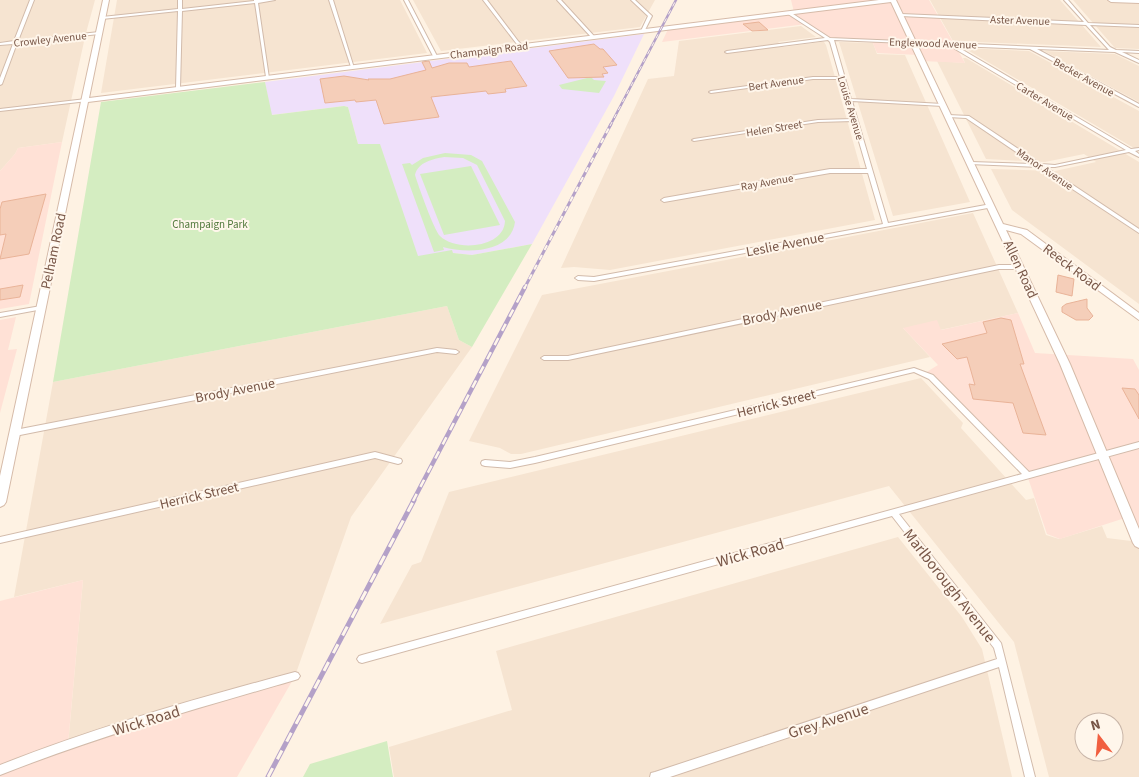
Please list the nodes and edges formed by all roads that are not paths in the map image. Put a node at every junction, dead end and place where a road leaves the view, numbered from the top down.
1 (32, 0) edge
2 (106, 0) edge
3 (180, 0) edge
4 (273, 0) edge
5 (331, 0) edge
6 (406, 0) edge
7 (485, 0) edge
8 (559, 0) edge
9 (633, 0) edge
10 (892, 0) edge
11 (1066, 0) edge
12 (1111, 0) edge
13 (256, 1) edge
14 (1139, 1) edge
15 (180, 10) junction
16 (653, 10) dead end
17 (789, 13) junction
18 (901, 15) junction
19 (650, 16) junction
20 (102, 18) junction
21 (1087, 23) junction
22 (1139, 26) edge
23 (643, 31) junction
24 (99, 34) junction
25 (593, 37) junction
26 (826, 39) junction
27 (16, 42) junction
28 (913, 42) junction
29 (0, 44) edge
30 (953, 44) junction
31 (1030, 47) junction
32 (522, 48) junction
33 (1114, 51) junction
34 (727, 52) dead end
35 (1139, 52) edge
36 (435, 56) junction
37 (1139, 62) edge
38 (353, 66) junction
39 (268, 77) junction
40 (842, 78) junction
41 (0, 84) edge
42 (178, 88) junction
43 (710, 92) dead end
44 (86, 100) junction
45 (849, 100) junction
46 (943, 105) junction
47 (1139, 106) edge
48 (0, 110) edge
49 (948, 116) junction
50 (855, 120) junction
51 (694, 140) dead end
52 (1139, 149) edge
53 (1130, 151) junction
54 (1139, 156) edge
55 (971, 163) junction
56 (1042, 167) junction
57 (870, 172) junction
58 (664, 200) dead end
59 (991, 206) junction
60 (886, 224) junction
61 (1001, 226) junction
62 (1139, 231) edge
63 (1020, 267) junction
64 (578, 278) dead end
65 (41, 308) junction
66 (0, 315) edge
67 (1139, 317) edge
68 (456, 352) dead end
69 (544, 358) dead end
70 (15, 433) junction
71 (1139, 445) edge
72 (1102, 455) junction
73 (398, 461) dead end
74 (485, 463) dead end
75 (1027, 476) junction
76 (0, 502) edge
77 (893, 512) junction
78 (0, 540) edge
79 (1139, 543) edge
80 (362, 659) dead end
81 (1002, 662) junction
82 (295, 676) dead end
83 (0, 770) edge
84 (655, 777) edge
85 (1030, 777) edge

1 - 27 street
2 - 20 main road, Pelham Road
3 - 15 street
4 - 13 street
5 - 38 street
6 - 36 street
7 - 32 street
8 - 25 street
9 - 19 street
10 - 17 main road, Champaign Road
10 - 18 main road, Allen Road
11 - 21 street
12 - 14 main road
13 - 15 street
13 - 39 street
15 - 20 street
15 - 42 street
16 - 19 street
17 - 23 main road, Champaign Road
17 - 26 street, Louise Avenue
18 - 21 street, Aster Avenue
18 - 28 main road, Allen Road
19 - 23 street
20 - 24 main road, Pelham Road
21 - 22 street, Aster Avenue
21 - 33 street
23 - 25 main road, Champaign Road
24 - 27 street, Crowley Avenue
24 - 44 main road, Pelham Road
25 - 32 main road, Champaign Road
26 - 28 street, Englewood Avenue
26 - 34 street, Englewood Avenue
26 - 40 street, Louise Avenue
27 - 29 street, Crowley Avenue
27 - 41 street
28 - 30 street, Englewood Avenue
28 - 46 main road, Allen Road
30 - 31 street, Englewood Avenue
30 - 53 street, Carter Avenue
31 - 33 street, Englewood Avenue
31 - 47 street, Becker Avenue
32 - 36 main road, Champaign Road
33 - 35 street, Englewood Avenue
33 - 37 street
36 - 38 main road, Champaign Road
38 - 39 main road, Champaign Road
39 - 42 main road, Champaign Road
40 - 43 street, Bert Avenue
40 - 45 street, Louise Avenue
42 - 44 main road, Champaign Road
44 - 48 street
44 - 65 main road, Pelham Road
45 - 46 street
45 - 50 street, Louise Avenue
46 - 49 main road, Allen Road
49 - 55 main road, Allen Road
49 - 56 street, Manor Avenue
50 - 51 street, Helen Street
50 - 57 street, Louise Avenue
52 - 53 street
53 - 54 street, Carter Avenue
53 - 56 street
55 - 56 street
55 - 59 main road, Allen Road
56 - 62 street, Manor Avenue
57 - 58 street, Ray Avenue
57 - 60 street, Louise Avenue
59 - 60 street, Leslie Avenue
59 - 61 main road, Allen Road
60 - 64 street, Leslie Avenue
61 - 63 main road, Allen Road
61 - 67 main road, Reeck Road
63 - 69 street, Brody Avenue
63 - 72 main road, Allen Road
65 - 66 street
65 - 70 main road, Pelham Road
68 - 70 street, Brody Avenue
70 - 76 main road, Pelham Road
71 - 72 street, Wick Road
72 - 75 street, Wick Road
72 - 79 main road, Allen Road
73 - 78 street, Herrick Street
74 - 75 street, Herrick Street
75 - 77 street, Wick Road
77 - 80 street, Wick Road
77 - 81 street, Marlborough Avenue
81 - 84 street, Grey Avenue
81 - 85 street, Marlborough Avenue
82 - 83 street, Wick Road

